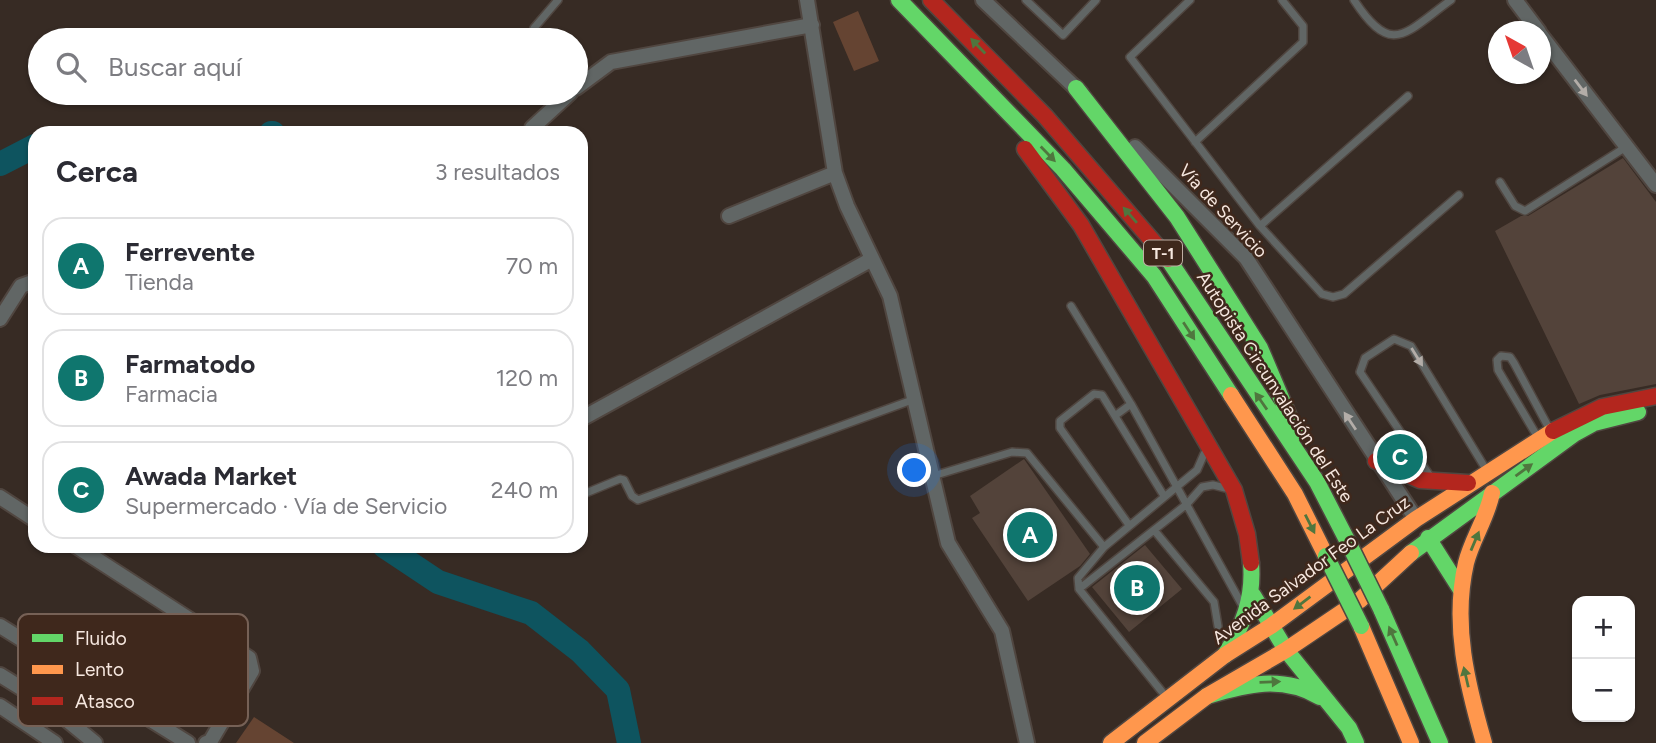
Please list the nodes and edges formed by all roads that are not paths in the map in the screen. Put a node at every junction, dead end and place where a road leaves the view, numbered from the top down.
1 (558, 0) edge
2 (807, 0) edge
3 (899, 0) edge
4 (931, 0) edge
5 (983, 0) edge
6 (1026, 0) edge
7 (1190, 0) edge
8 (1282, 0) edge
9 (1354, 0) edge
10 (1451, 0) edge
11 (1515, 0) edge
12 (1090, 2) edge
13 (1531, 21) edge
14 (812, 25) junction
15 (534, 28) dead end
16 (1551, 48) edge
17 (966, 70) junction
18 (588, 79) edge
19 (1076, 88) junction
20 (1408, 96) dead end
21 (556, 105) edge
22 (534, 126) edge
23 (1195, 142) junction
24 (1626, 147) junction
25 (835, 173) junction
26 (1500, 182) dead end
27 (1656, 185) edge
28 (1459, 195) dead end
29 (729, 216) dead end
30 (1260, 226) junction
31 (872, 259) junction
32 (28, 284) edge
33 (1071, 306) dead end
34 (0, 319) edge
35 (1656, 396) edge
36 (912, 400) junction
37 (1131, 404) junction
38 (1656, 407) edge
39 (588, 415) edge
40 (1116, 415) junction
41 (1544, 434) junction
42 (1205, 438) junction
43 (1376, 461) junction
44 (1487, 471) junction
45 (933, 477) junction
46 (1317, 482) junction
47 (1434, 483) junction
48 (1468, 483) junction
49 (1178, 486) junction
50 (1234, 490) junction
51 (588, 493) edge
52 (1492, 493) junction
53 (1164, 496) junction
54 (0, 497) edge
55 (1187, 504) junction
56 (28, 515) edge
57 (1416, 519) junction
58 (1129, 525) junction
59 (1154, 530) junction
60 (1428, 538) junction
61 (1104, 547) junction
62 (87, 553) edge
63 (1079, 589) junction
64 (1461, 590) junction
65 (1253, 595) junction
66 (1247, 613) junction
67 (181, 614) edge
68 (1218, 625) dead end
69 (0, 626) edge
70 (1271, 626) junction
71 (18, 637) edge
72 (1286, 650) junction
73 (1225, 654) junction
74 (248, 657) edge
75 (0, 676) edge
76 (248, 679) edge
77 (18, 687) edge
78 (1208, 696) junction
79 (1168, 699) junction
80 (1328, 702) junction
81 (0, 706) edge
82 (18, 718) edge
83 (30, 726) edge
84 (74, 726) edge
85 (161, 726) edge
86 (220, 726) edge
87 (55, 743) edge
88 (95, 743) edge
89 (188, 743) edge
90 (206, 743) edge
91 (1027, 743) edge
92 (1111, 743) edge
93 (1145, 743) edge
94 (1356, 743) edge
95 (1411, 743) edge
96 (1440, 743) edge
97 (1485, 743) edge

1 - 15 lane
2 - 14 street
3 - 17 main road, T-1
46 -> 4 main road, Autopista Circunvalación del Este / T-1
5 - 19 street, Vía de Servicio
6 - 12 lane
7 - 23 lane
8 - 23 lane
9 - 10 lane
11 - 13 street
14 - 18 street
14 - 25 street
16 -> 24 street
17 - 42 main road
17 -> 95 main road, T-1, bridge
43 -> 19 street, Vía de Servicio
19 - 46 main road
20 - 30 lane
21 - 22 street
23 - 30 lane
24 - 26 lane
24 - 27 street
25 - 29 street
25 - 31 street
28 - 30 lane
31 - 36 street
31 - 39 street
32 - 34 street
33 - 37 lane
35 - 41 main road, Avenida Salvador Feo La Cruz
36 - 45 street
36 - 51 lane
37 - 40 lane
37 - 49 lane
52 -> 38 main road
40 - 53 lane
40 - 58 lane
41 - 41 lane
41 - 44 main road, Avenida Salvador Feo La Cruz
42 - 49 lane
42 - 50 main road
43 - 47 main road
43 - 57 street, Vía de Servicio
47 -> 44 lane
44 - 48 main road, Avenida Salvador Feo La Cruz
45 - 61 lane
45 - 91 street
96 -> 46 main road, Autopista Circunvalación del Este / T-1, bridge
47 - 48 main road
48 - 57 main road, Avenida Salvador Feo La Cruz
49 - 53 lane
49 - 55 lane
50 - 55 lane
50 - 65 main road
52 - 60 main road
64 -> 52 main road
53 - 58 lane
54 - 56 street
55 - 59 lane
55 - 66 lane
57 - 60 main road
57 -> 70 main road, Avenida Salvador Feo La Cruz
58 - 61 lane
59 - 63 lane
59 - 68 lane
60 - 64 main road
60 - 72 main road
61 - 63 lane
62 - 67 street
63 - 79 lane
97 -> 64 main road
65 - 66 main road
65 - 70 main road
66 - 73 main road
69 - 71 street
70 - 72 main road
70 - 73 main road, Avenida Salvador Feo La Cruz
72 - 78 main road
72 - 80 main road
73 - 79 main road, Avenida Salvador Feo La Cruz
74 - 76 street
75 - 77 street
78 -> 80 main road
78 - 93 main road
79 - 92 main road, Avenida Salvador Feo La Cruz
80 - 94 main road
81 - 82 street
83 - 87 street
84 - 88 street
85 - 89 street
86 - 90 street

